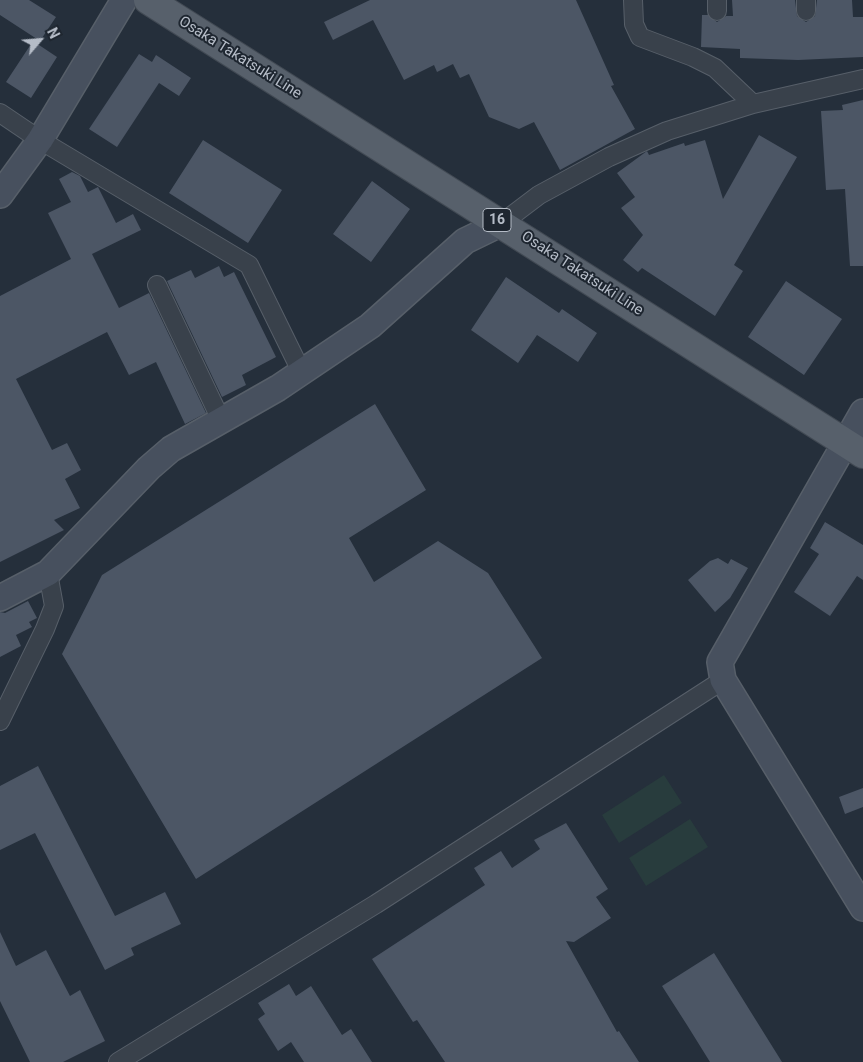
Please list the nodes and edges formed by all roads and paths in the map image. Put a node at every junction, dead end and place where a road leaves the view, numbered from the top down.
1 (124, 0) edge
2 (148, 0) edge
3 (633, 0) edge
4 (863, 80) edge
5 (753, 104) junction
6 (0, 113) edge
7 (40, 140) junction
8 (0, 196) edge
9 (502, 223) junction
10 (157, 285) dead end
11 (301, 371) junction
12 (863, 412) edge
13 (221, 420) junction
14 (854, 448) edge
15 (48, 573) junction
16 (0, 598) edge
17 (723, 680) junction
18 (0, 720) edge
19 (862, 905) edge
20 (118, 1062) edge

1 - 7 street
2 - 9 main road, Osaka Takatsuki Line / 16
3 - 5 street
4 - 5 street
5 - 9 street
6 - 7 street
7 - 8 street
7 - 11 street
9 - 11 street
9 - 14 main road, Osaka Takatsuki Line / 16
10 - 13 street
11 - 13 street
12 - 14 street
13 - 15 street
14 - 17 street
15 - 16 street
15 - 18 street
17 - 19 street
17 - 20 street

